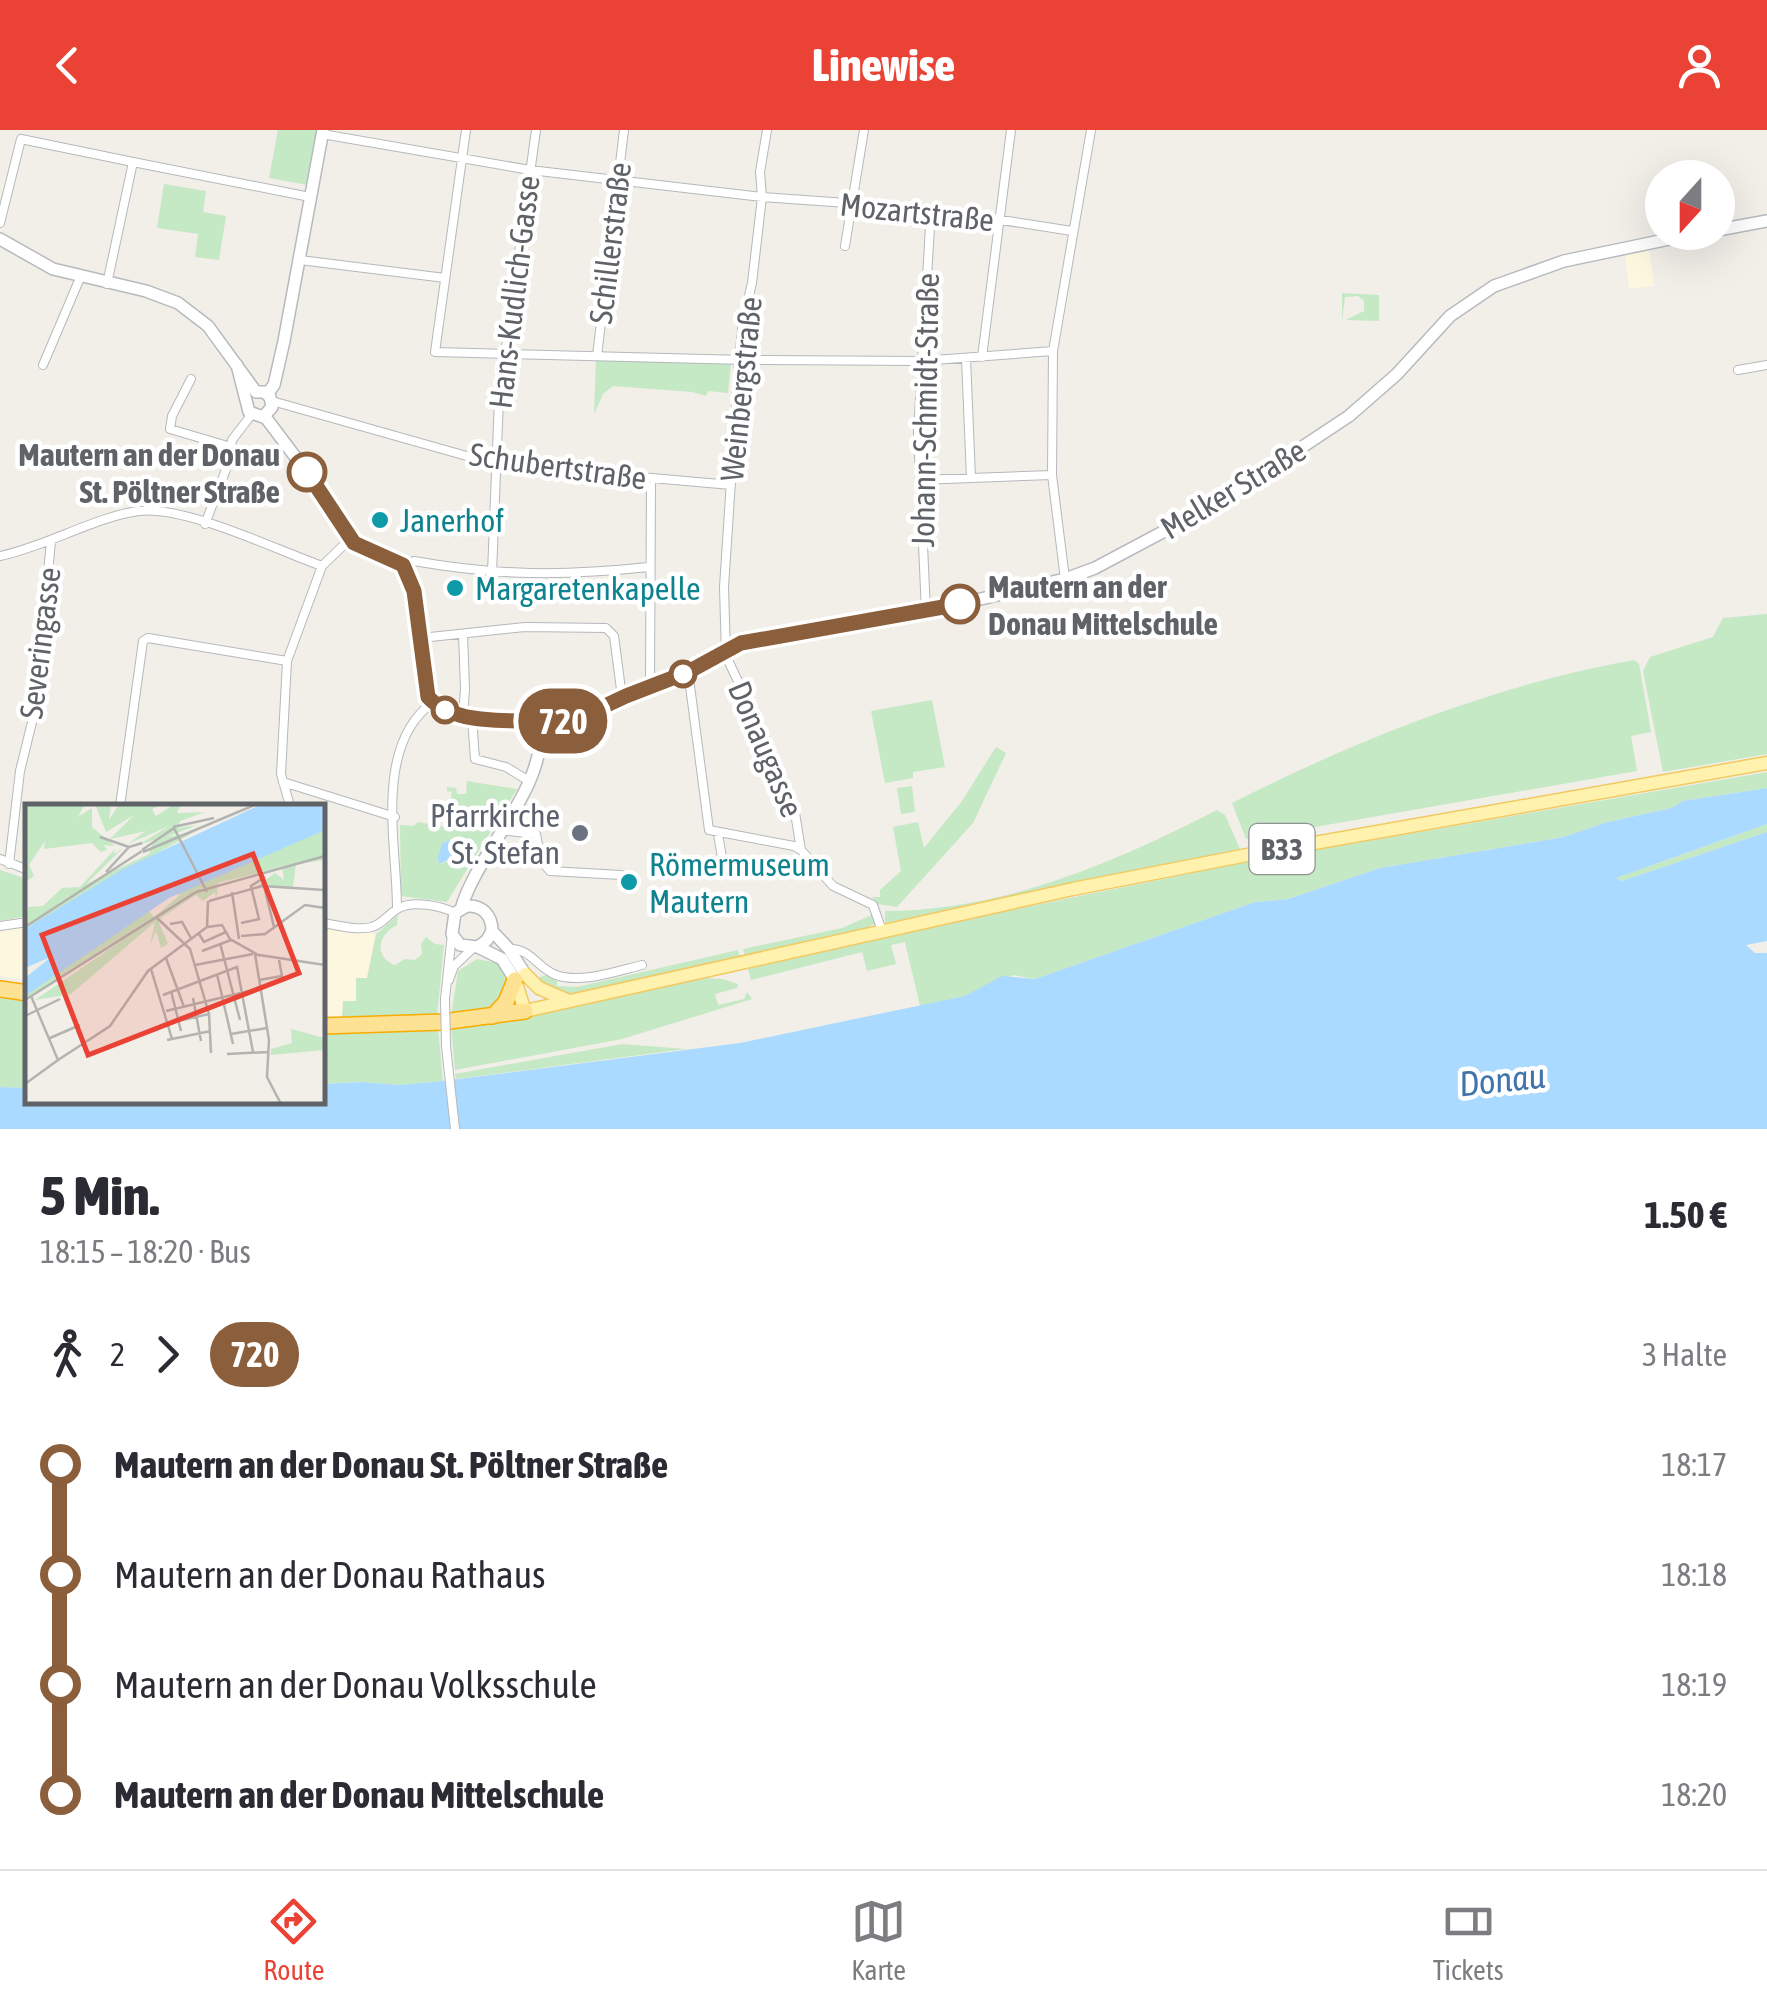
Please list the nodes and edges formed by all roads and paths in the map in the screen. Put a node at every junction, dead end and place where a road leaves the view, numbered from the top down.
1 (466, 130) edge
2 (536, 130) edge
3 (624, 130) edge
4 (768, 130) edge
5 (864, 130) edge
6 (1011, 130) edge
7 (1092, 130) edge
8 (322, 132) edge
9 (462, 157) junction
10 (133, 162) junction
11 (530, 170) junction
12 (617, 180) junction
13 (310, 197) junction
14 (762, 197) junction
15 (853, 203) junction
16 (930, 209) junction
17 (1000, 220) junction
18 (1767, 221) edge
19 (0, 223) edge
20 (1735, 227) edge
21 (1072, 231) junction
22 (0, 239) edge
23 (1645, 244) edge
24 (845, 246) dead end
25 (300, 260) junction
26 (80, 278) junction
27 (445, 278) junction
28 (107, 284) junction
29 (1052, 351) junction
30 (506, 354) junction
31 (597, 356) junction
32 (982, 357) junction
33 (966, 358) junction
34 (740, 360) junction
35 (921, 361) junction
36 (1767, 365) edge
37 (43, 366) dead end
38 (1738, 370) dead end
39 (191, 379) dead end
40 (261, 397) junction
41 (258, 415) junction
42 (231, 447) junction
43 (495, 464) junction
44 (1052, 476) junction
45 (971, 478) junction
46 (651, 479) junction
47 (919, 480) junction
48 (731, 485) junction
49 (206, 524) junction
50 (350, 539) junction
51 (51, 541) junction
52 (0, 556) edge
53 (403, 565) junction
54 (322, 566) junction
55 (649, 567) junction
56 (492, 574) junction
57 (1065, 579) junction
58 (926, 612) junction
59 (462, 634) junction
60 (422, 638) junction
61 (726, 649) junction
62 (287, 661) junction
63 (688, 672) junction
64 (650, 688) junction
65 (622, 697) junction
66 (432, 702) junction
67 (467, 717) junction
68 (540, 726) junction
69 (1767, 763) edge
70 (529, 781) junction
71 (283, 782) junction
72 (120, 804) edge
73 (289, 804) edge
74 (394, 817) junction
75 (500, 830) junction
76 (718, 834) junction
77 (801, 850) junction
78 (0, 859) edge
79 (9, 864) junction
80 (25, 869) edge
81 (724, 869) dead end
82 (621, 875) dead end
83 (397, 908) junction
84 (463, 909) junction
85 (25, 922) edge
86 (325, 923) edge
87 (0, 926) edge
88 (492, 931) junction
89 (882, 931) junction
90 (452, 934) junction
91 (476, 948) junction
92 (508, 949) junction
93 (539, 964) junction
94 (642, 965) dead end
95 (520, 977) junction
96 (0, 990) edge
97 (25, 993) edge
98 (445, 996) junction
99 (571, 1002) junction
100 (525, 1010) junction
101 (493, 1016) junction
102 (325, 1026) edge
103 (455, 1129) edge

1 - 9 street
2 - 11 street, Hans-Kudlich-Gasse
3 - 12 street, Schillerstraße
4 - 14 street, Weinbergstraße
5 - 15 street
6 - 17 street
7 - 21 street
8 - 9 street, Mozartstraße
8 - 13 street
9 - 11 street, Mozartstraße
9 - 27 street
10 - 13 street
10 - 19 street
10 - 28 street
11 - 12 street, Mozartstraße
11 - 30 street, Hans-Kudlich-Gasse
12 - 14 street, Mozartstraße
12 - 31 street, Schillerstraße
13 - 25 street
14 - 15 street, Mozartstraße
14 - 34 street, Weinbergstraße
15 - 16 street, Mozartstraße
15 - 24 street
16 - 17 street, Mozartstraße
16 - 35 street, Johann-Schmidt-Straße
17 - 21 street, Mozartstraße
17 - 32 street
18 - 20 street
21 - 29 street
22 - 26 street
23 - 57 street, Melker Straße
25 - 27 street
25 - 40 street
26 - 28 street
26 - 37 street
27 - 30 street
28 - 40 street
29 - 32 street
29 - 44 street
30 - 31 street
30 - 43 street, Hans-Kudlich-Gasse
31 - 34 street
32 - 33 street
33 - 35 street
33 - 45 street
34 - 35 street
34 - 48 street, Weinbergstraße
35 - 47 street, Johann-Schmidt-Straße
36 - 38 street
39 - 42 street
40 - 41 street
40 - 41 street
40 - 43 street, Schubertstraße
41 - 42 street
41 - 50 street
42 - 49 street
43 - 46 street, Schubertstraße
43 - 56 street, Hans-Kudlich-Gasse
44 - 45 street
44 - 57 street
45 - 47 street
46 - 48 street, Schubertstraße
46 - 55 street
47 - 58 street, Johann-Schmidt-Straße
48 - 61 street, Weinbergstraße
49 - 51 street
49 - 54 street
50 - 53 street
50 - 54 street
51 - 52 street
51 - 79 street, Severingasse
53 - 56 street
53 - 60 street
54 - 62 street
55 - 56 street
55 - 64 street
57 - 58 street, Melker Straße
58 - 61 street, Melker Straße
59 - 60 street
59 - 65 street
59 - 67 street
60 - 66 street
61 - 63 street, Melker Straße
61 - 77 street, Donaugasse
62 - 71 street
62 - 72 street
63 - 64 street, Melker Straße
63 - 76 street
64 - 65 street, Melker Straße
65 - 68 street, Melker Straße
66 - 67 street
66 - 74 street
67 - 68 street
67 - 70 street
68 - 70 street
69 - 89 main road, B33
70 - 75 street
71 - 73 street
71 - 74 street
74 - 83 street
75 - 82 street
75 - 84 street
76 - 77 street
76 - 81 street
77 - 89 street, Donaugasse
78 - 79 street
79 - 80 street
83 - 84 street
83 - 86 street
84 - 88 street
84 - 90 street
85 - 87 street
88 - 91 street
88 - 92 street
89 - 99 main road, B33
90 - 91 street
90 - 98 street
91 - 95 street
91 - 98 street
92 - 93 street
92 - 95 street
93 - 94 street
93 - 95 street
95 - 99 main road
95 - 100 main road
95 - 101 highway
96 - 97 highway
98 - 103 street, bridge
99 - 100 main road, B33
100 - 101 highway, B33
101 - 102 highway, B33

